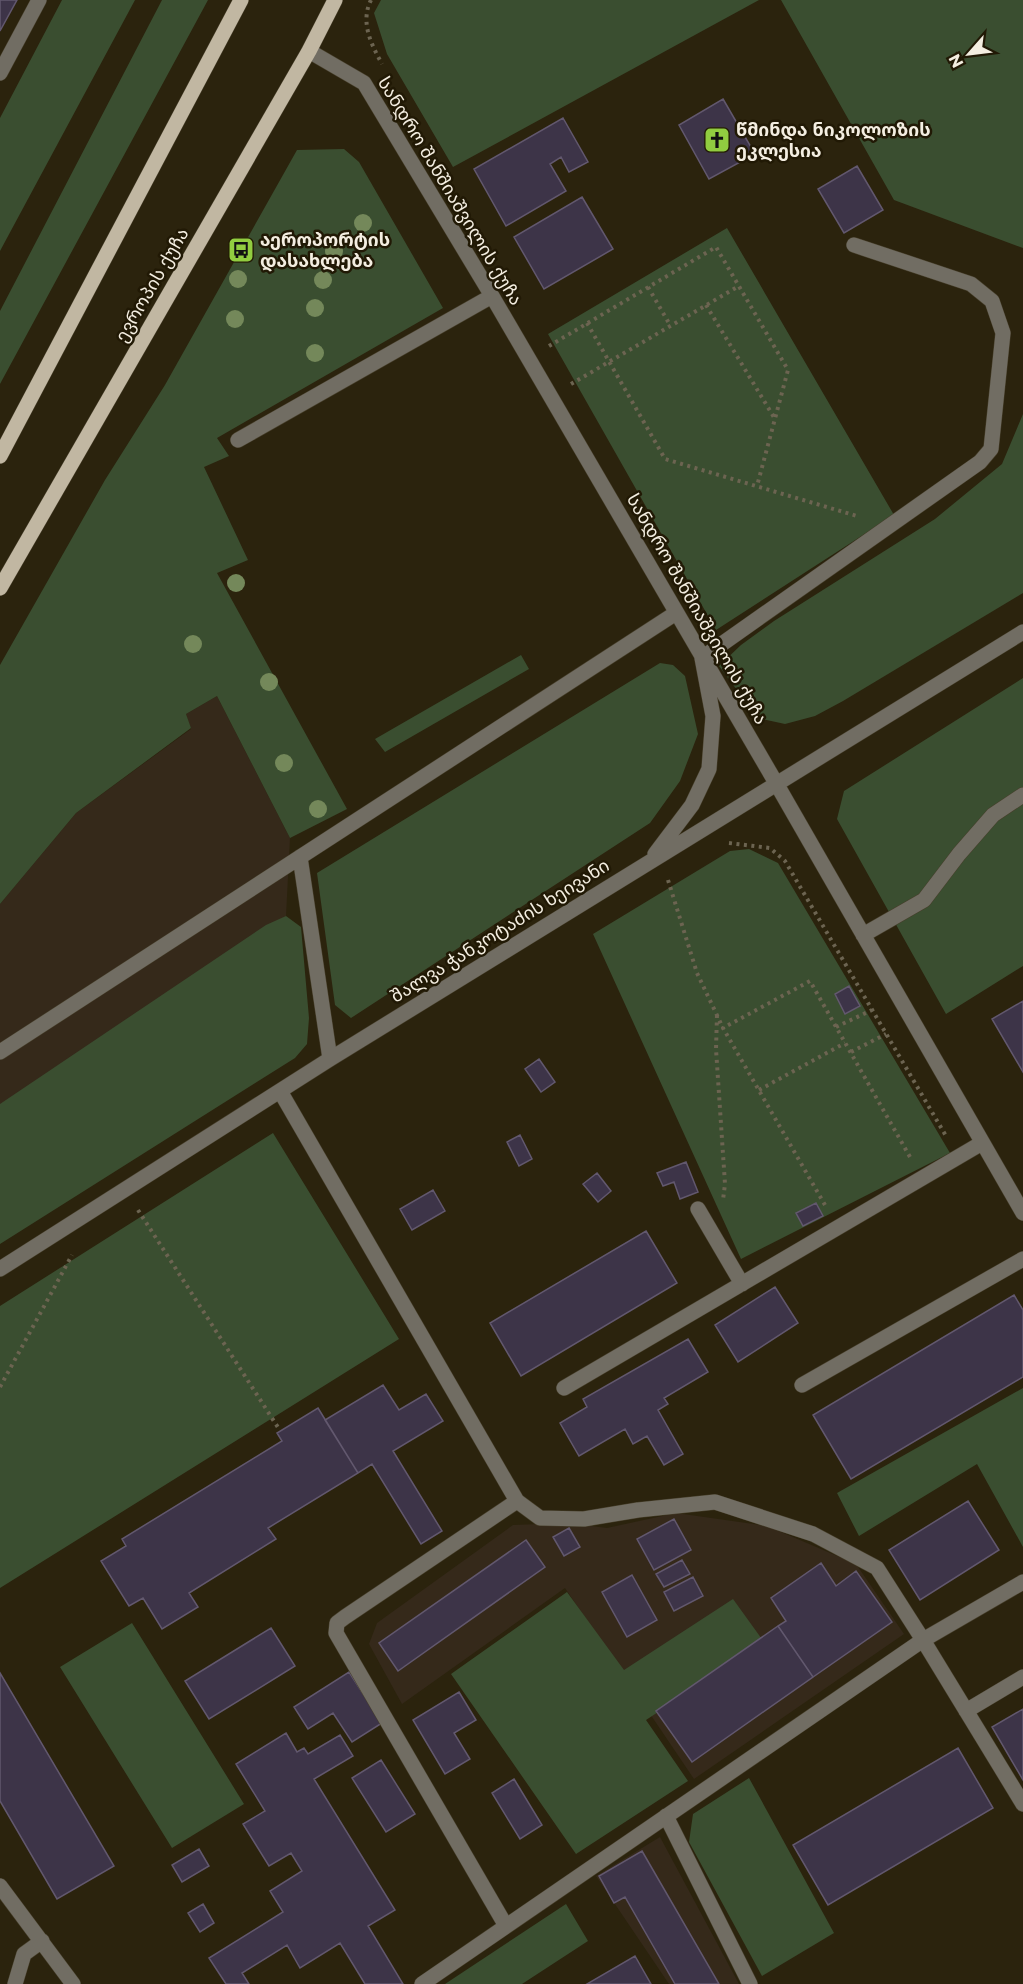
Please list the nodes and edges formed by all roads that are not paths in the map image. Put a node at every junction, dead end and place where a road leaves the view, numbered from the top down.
1 (39, 0) edge
2 (241, 0) edge
3 (334, 0) edge
4 (309, 51) junction
5 (0, 73) edge
6 (854, 245) dead end
7 (492, 296) junction
8 (238, 440) dead end
9 (0, 456) edge
10 (0, 588) edge
11 (676, 614) junction
12 (1023, 632) edge
13 (702, 658) junction
14 (776, 783) junction
15 (1023, 795) edge
16 (300, 857) junction
17 (650, 861) junction
18 (862, 935) junction
19 (0, 1052) edge
20 (330, 1059) junction
21 (280, 1091) junction
22 (982, 1143) junction
23 (698, 1209) dead end
24 (1023, 1213) edge
25 (1023, 1259) edge
26 (0, 1269) edge
27 (742, 1284) junction
28 (802, 1385) dead end
29 (564, 1388) dead end
30 (517, 1501) junction
31 (1023, 1582) edge
32 (923, 1640) junction
33 (1023, 1677) edge
34 (966, 1711) junction
35 (1023, 1804) edge
36 (666, 1816) junction
37 (0, 1886) edge
38 (506, 1926) junction
39 (42, 1941) junction
40 (15, 1984) edge
41 (73, 1984) edge
42 (422, 1984) edge
43 (750, 1984) edge

1 - 5 street
2 - 9 main road
3 - 4 main road, ევროპის ქუჩა
4 - 7 street, სანდრო შანშიაშვილის ქუჩა
4 - 10 main road, ევროპის ქუჩა
6 - 13 street
7 - 8 street
7 - 11 street, სანდრო შანშიაშვილის ქუჩა
11 - 13 street, სანდრო შანშიაშვილის ქუჩა
11 - 16 street
12 - 14 street, შალვა ჭანკოტაძის ხეივანი
13 - 14 street, სანდრო შანშიაშვილის ქუჩა
13 - 17 street
14 - 17 street, შალვა ჭანკოტაძის ხეივანი
14 - 18 street, სანდრო შანშიაშვილის ქუჩა
15 - 18 street
16 - 19 street
16 - 20 street
17 - 20 street, შალვა ჭანკოტაძის ხეივანი
18 - 22 street, სანდრო შანშიაშვილის ქუჩა
20 - 21 street, შალვა ჭანკოტაძის ხეივანი
21 - 26 street, შალვა ჭანკოტაძის ხეივანი
21 - 30 street
22 - 24 street, სანდრო შანშიაშვილის ქუჩა
22 - 27 street
23 - 27 street
25 - 28 street
27 - 29 street
30 - 32 street
30 - 38 street
31 - 32 street
32 - 34 street
32 - 36 street
33 - 34 street
34 - 35 street
36 - 38 street
36 - 43 street
37 - 39 street
38 - 42 street
39 - 40 street
39 - 41 street

